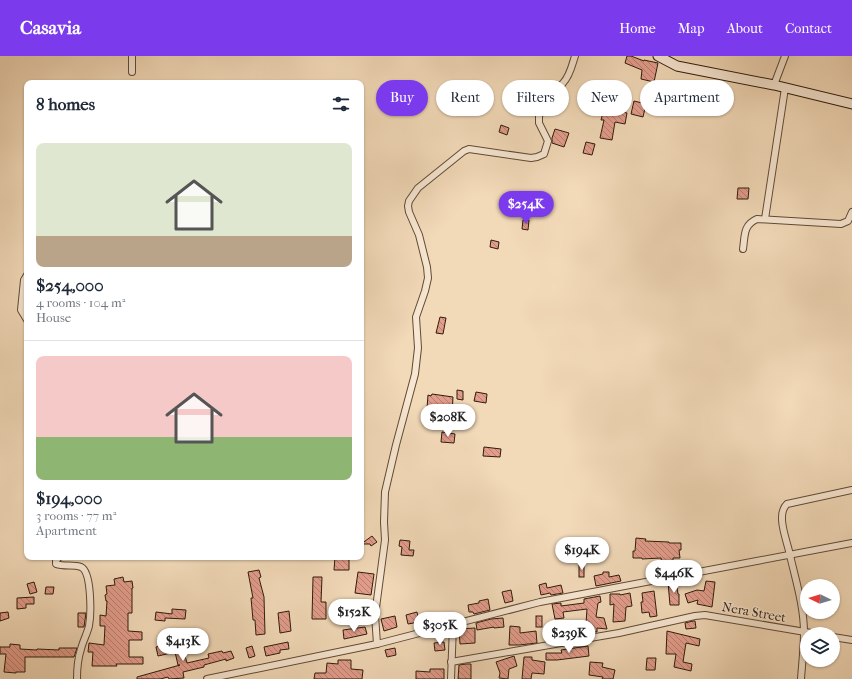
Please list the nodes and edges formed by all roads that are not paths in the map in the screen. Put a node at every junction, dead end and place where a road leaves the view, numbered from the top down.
1 (132, 56) edge
2 (576, 56) edge
3 (658, 56) edge
4 (785, 56) edge
5 (132, 72) dead end
6 (774, 85) junction
7 (785, 88) junction
8 (852, 104) edge
9 (852, 212) edge
10 (765, 218) junction
11 (743, 249) dead end
12 (24, 280) edge
13 (24, 315) edge
14 (852, 490) edge
15 (852, 543) edge
16 (790, 556) junction
17 (57, 560) edge
18 (453, 625) junction
19 (804, 627) edge
20 (800, 631) edge
21 (840, 637) edge
22 (852, 640) edge
23 (377, 644) junction
24 (451, 662) junction
25 (802, 667) edge
26 (77, 679) edge
27 (207, 679) edge
28 (451, 679) edge
29 (801, 679) edge

1 - 5 street
2 - 23 street
3 - 6 street
4 - 6 street
6 - 7 street
7 - 8 street
7 - 10 street
9 - 10 street
10 - 11 street
12 - 13 street
14 - 16 street
15 - 16 street
16 - 18 street
16 - 19 street
17 - 26 street
18 - 23 street
18 - 24 street
20 - 24 street, Nera Street
21 - 22 street
23 - 27 street
24 - 28 street
25 - 29 street

